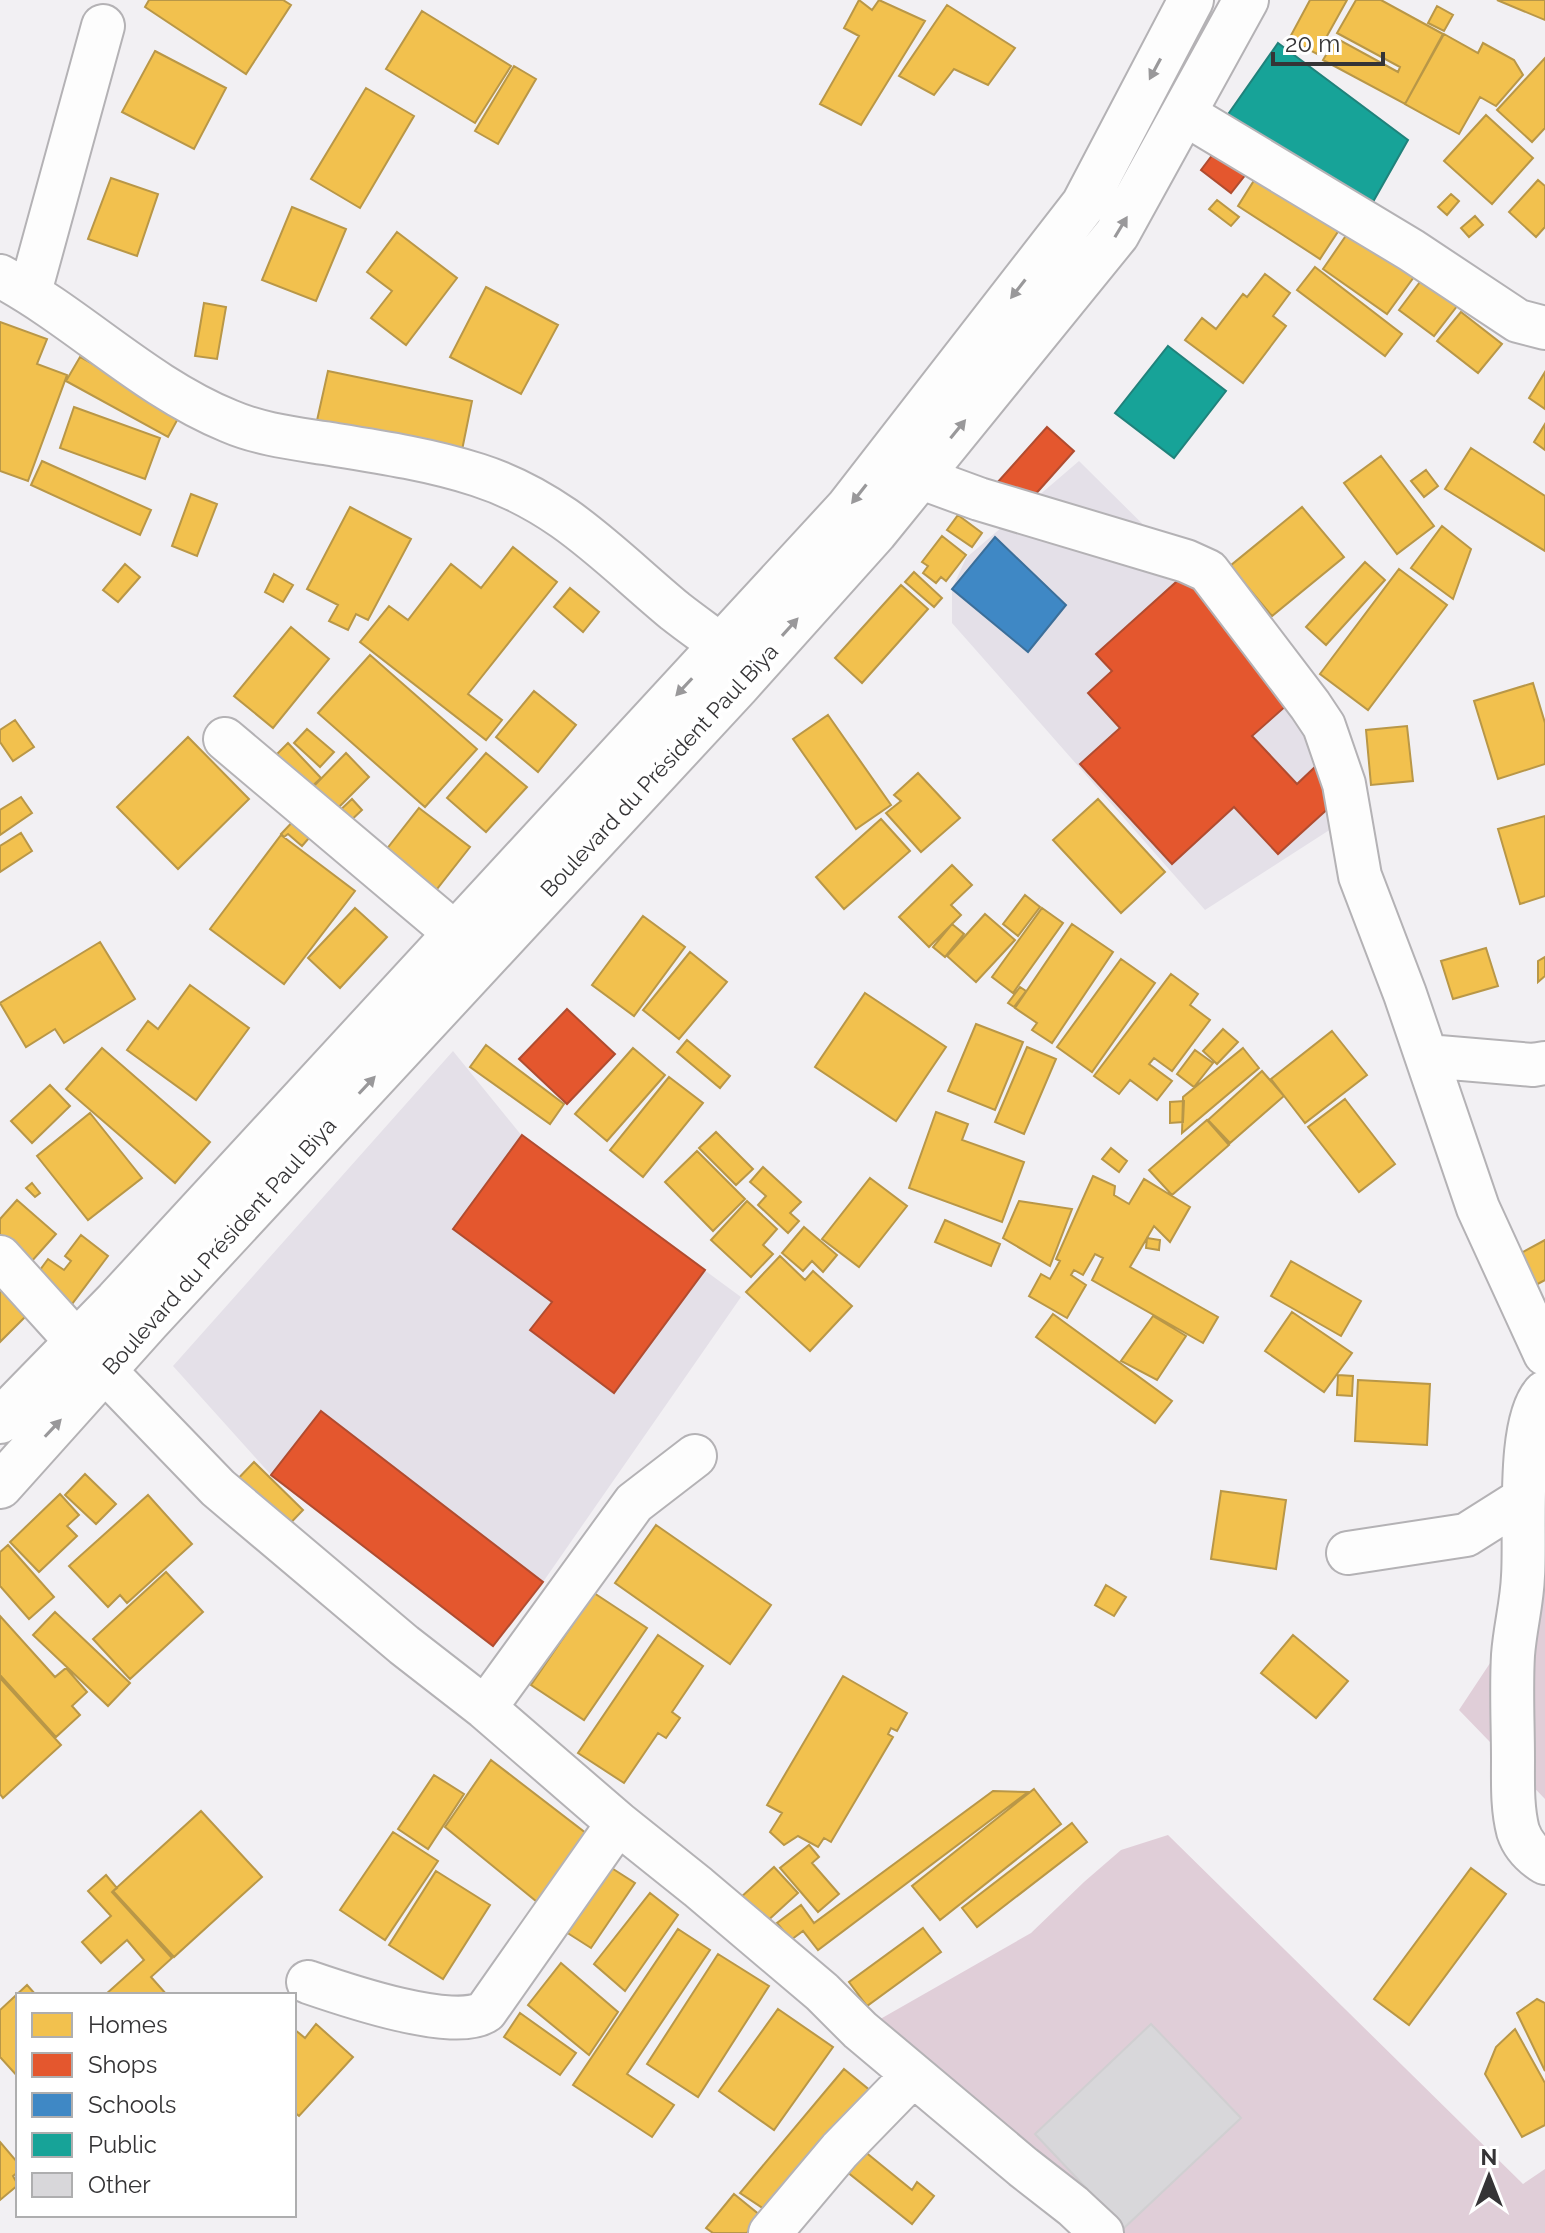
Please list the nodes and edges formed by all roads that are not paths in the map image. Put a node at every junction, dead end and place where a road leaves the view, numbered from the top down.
1 (1191, 0) edge
2 (1246, 0) edge
3 (103, 26) dead end
4 (1185, 114) junction
5 (15, 284) edge
6 (1545, 328) edge
7 (919, 477) junction
8 (736, 656) junction
9 (225, 739) dead end
10 (456, 934) junction
11 (1427, 1056) junction
12 (1545, 1063) edge
13 (0, 1257) edge
14 (1545, 1354) edge
15 (91, 1355) junction
16 (1545, 1392) edge
17 (0, 1421) edge
18 (695, 1456) dead end
19 (0, 1486) edge
20 (1523, 1499) junction
21 (1348, 1553) dead end
22 (485, 1708) junction
23 (618, 1823) junction
24 (1545, 1863) edge
25 (308, 1982) dead end
26 (913, 2075) junction
27 (770, 2233) edge
28 (1102, 2233) edge

1 -> 8 main road, Boulevard du Président Paul Biya
2 - 4 main road, Boulevard du Président Paul Biya
3 - 5 street
4 - 6 street
7 -> 4 main road, Boulevard du Président Paul Biya
5 - 8 street
8 -> 7 main road, Boulevard du Président Paul Biya
7 - 11 street
8 -> 10 main road, Boulevard du Président Paul Biya
15 -> 8 main road, Boulevard du Président Paul Biya
9 - 10 street
10 - 15 main road, Boulevard du Président Paul Biya
11 - 12 street
11 - 14 street
13 - 15 street
15 - 17 main road, Boulevard du Président Paul Biya
19 -> 15 main road, Boulevard du Président Paul Biya
15 - 22 street
16 - 20 street
18 - 22 street
20 - 21 street
20 - 24 street
22 - 23 street
23 - 25 street
23 - 26 street
26 - 27 street
26 - 28 street

